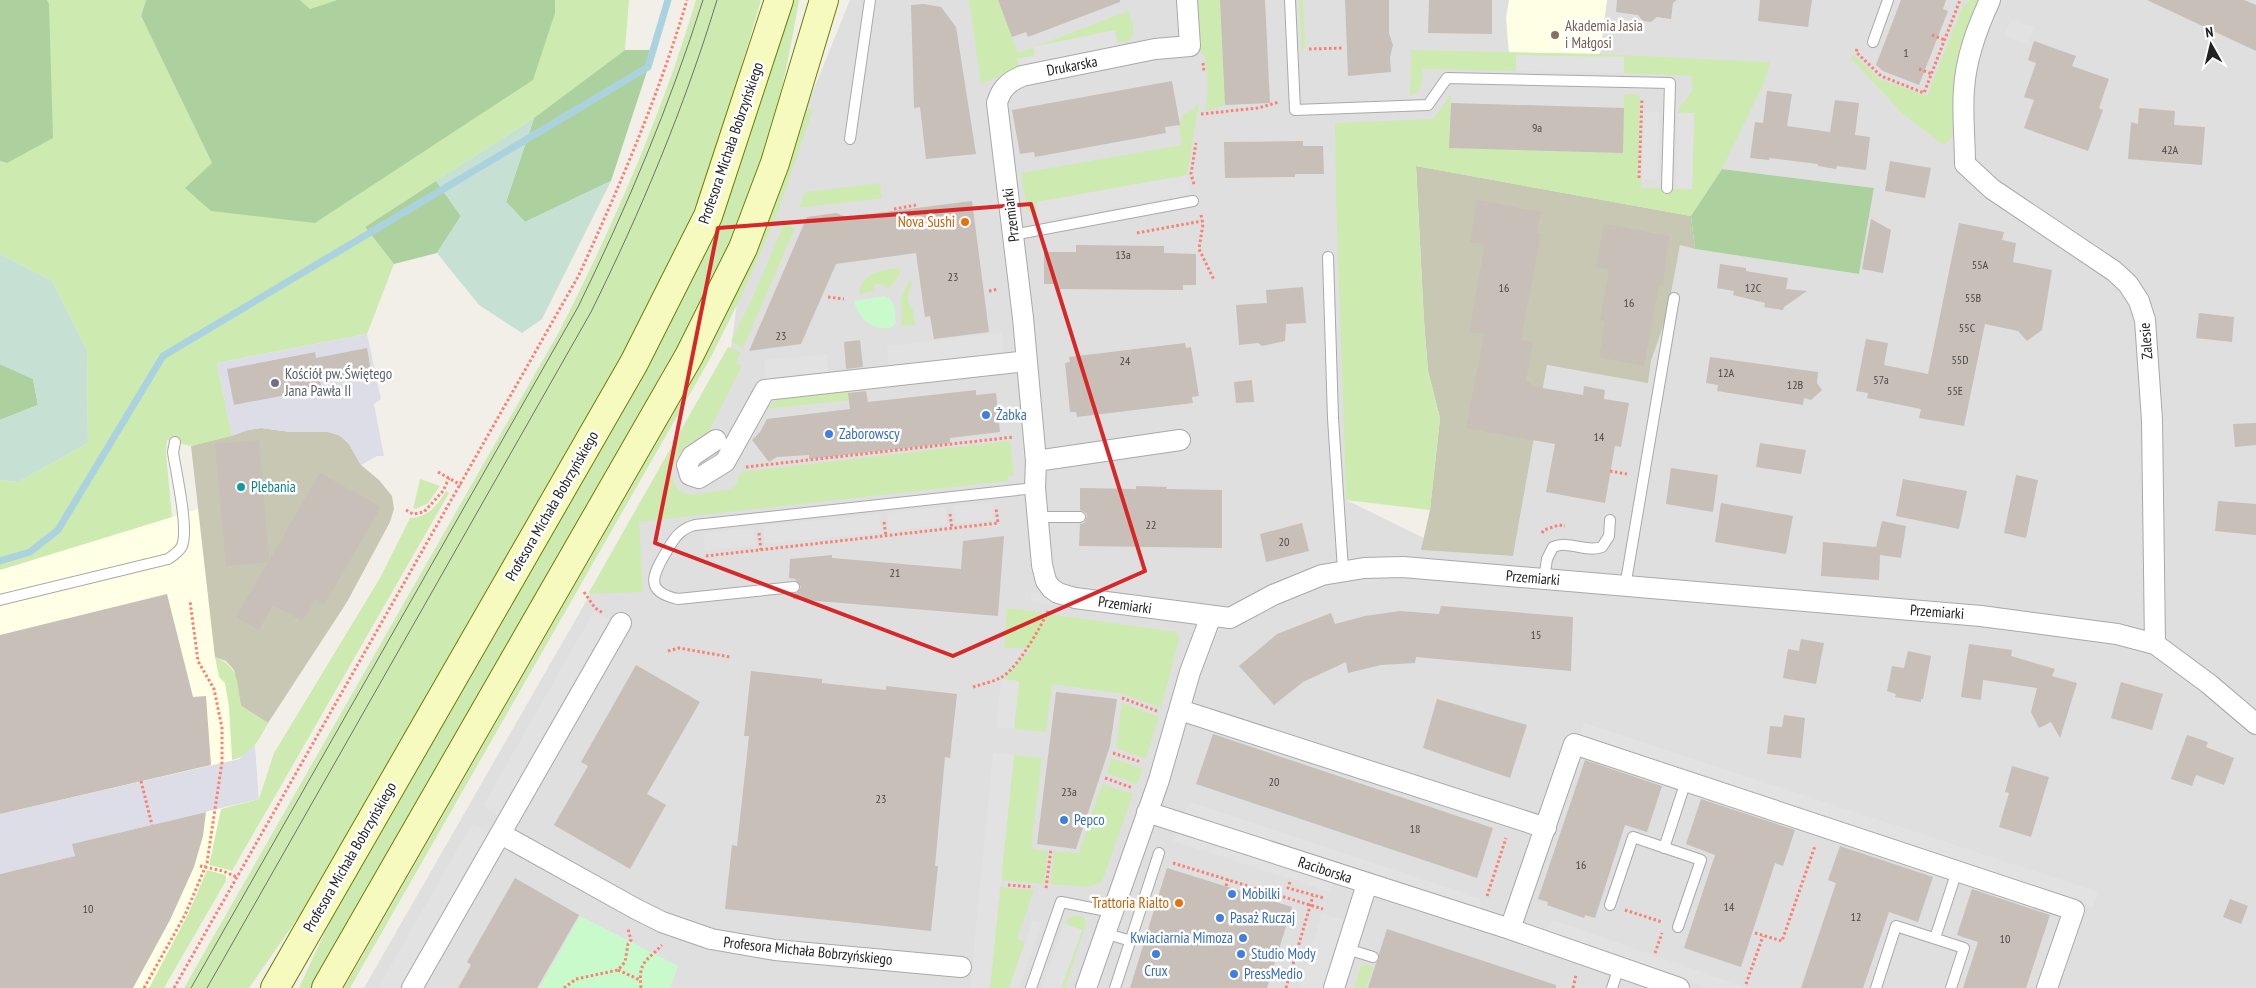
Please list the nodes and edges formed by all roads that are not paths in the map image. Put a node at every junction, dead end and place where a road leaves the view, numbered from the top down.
1 (779, 0) edge
2 (824, 0) edge
3 (870, 0) edge
4 (1187, 0) edge
5 (1290, 0) edge
6 (1888, 0) edge
7 (1990, 0) edge
8 (1873, 42) dead end
9 (850, 139) dead end
10 (1007, 178) joint
11 (1667, 188) dead end
12 (1194, 197) road end
13 (1014, 236) junction
14 (1328, 258) dead end
15 (1674, 298) dead end
16 (1027, 361) junction
17 (716, 440) dead end
18 (1180, 440) dead end
19 (175, 442) dead end
20 (1036, 461) junction
21 (1035, 488) junction
22 (1038, 516) junction
23 (1080, 517) dead end
24 (1610, 520) dead end
25 (1343, 570) junction
26 (1544, 580) junction
27 (794, 587) dead end
28 (1625, 587) junction
29 (0, 600) edge
30 (1212, 616) junction
31 (621, 623) road end
32 (2155, 644) junction
33 (1172, 712) junction
34 (2256, 724) edge
35 (1686, 781) junction
36 (1147, 812) junction
37 (1546, 828) junction
38 (501, 834) junction
39 (1664, 848) junction
40 (1159, 853) dead end
41 (1957, 871) junction
42 (1368, 884) junction
43 (1610, 905) road end
44 (1112, 912) junction
45 (1678, 927) road end
46 (1510, 929) junction
47 (1104, 932) junction
48 (1935, 938) junction
49 (1131, 941) junction
50 (1347, 949) junction
51 (1373, 957) dead end
52 (961, 967) dead end
53 (1619, 967) junction
54 (275, 988) edge
55 (326, 988) edge
56 (412, 988) edge
57 (1031, 988) edge
58 (1086, 988) edge
59 (1115, 988) edge
60 (1334, 988) edge
61 (1612, 988) edge
62 (1679, 988) edge
63 (1876, 988) edge
64 (1951, 988) edge
65 (2047, 988) edge

1 - 54 main road, Profesora Michała Bobrzyńskiego
2 - 55 main road
3 - 9 lane
4 - 10 street, Drukarska
5 - 11 lane
6 - 8 lane
7 - 32 street, Zalesie
10 - 13 street, Przemiarki
12 - 13 lane
13 - 16 street, Przemiarki
14 - 25 lane
15 - 28 lane
16 - 17 street
16 - 20 street, Przemiarki
18 - 20 street
19 - 29 lane
20 - 21 street, Przemiarki
21 - 22 street, Przemiarki
21 - 27 lane
22 - 23 lane
22 - 30 street, Przemiarki
24 - 26 lane
25 - 26 street, Przemiarki
25 - 30 street, Przemiarki
26 - 28 street, Przemiarki
28 - 32 street, Przemiarki
30 - 33 street
31 - 38 street
32 - 34 street
33 - 36 street
33 - 37 street
35 - 37 street
35 - 39 lane
35 - 41 street
36 - 42 street, Raciborska
36 - 44 street
37 - 46 street
38 - 52 street, Profesora Michała Bobrzyńskiego
38 - 56 street
39 - 43 lane
39 - 45 lane
40 - 49 lane
41 - 48 lane
41 - 65 street
42 - 46 street, Raciborska
42 - 50 street
44 - 47 street
44 - 57 lane
46 - 53 street, Raciborska
47 - 49 lane
47 - 58 street
48 - 63 lane
48 - 64 lane
49 - 59 lane
50 - 51 lane
50 - 60 street
53 - 61 lane
53 - 62 street, Raciborska

